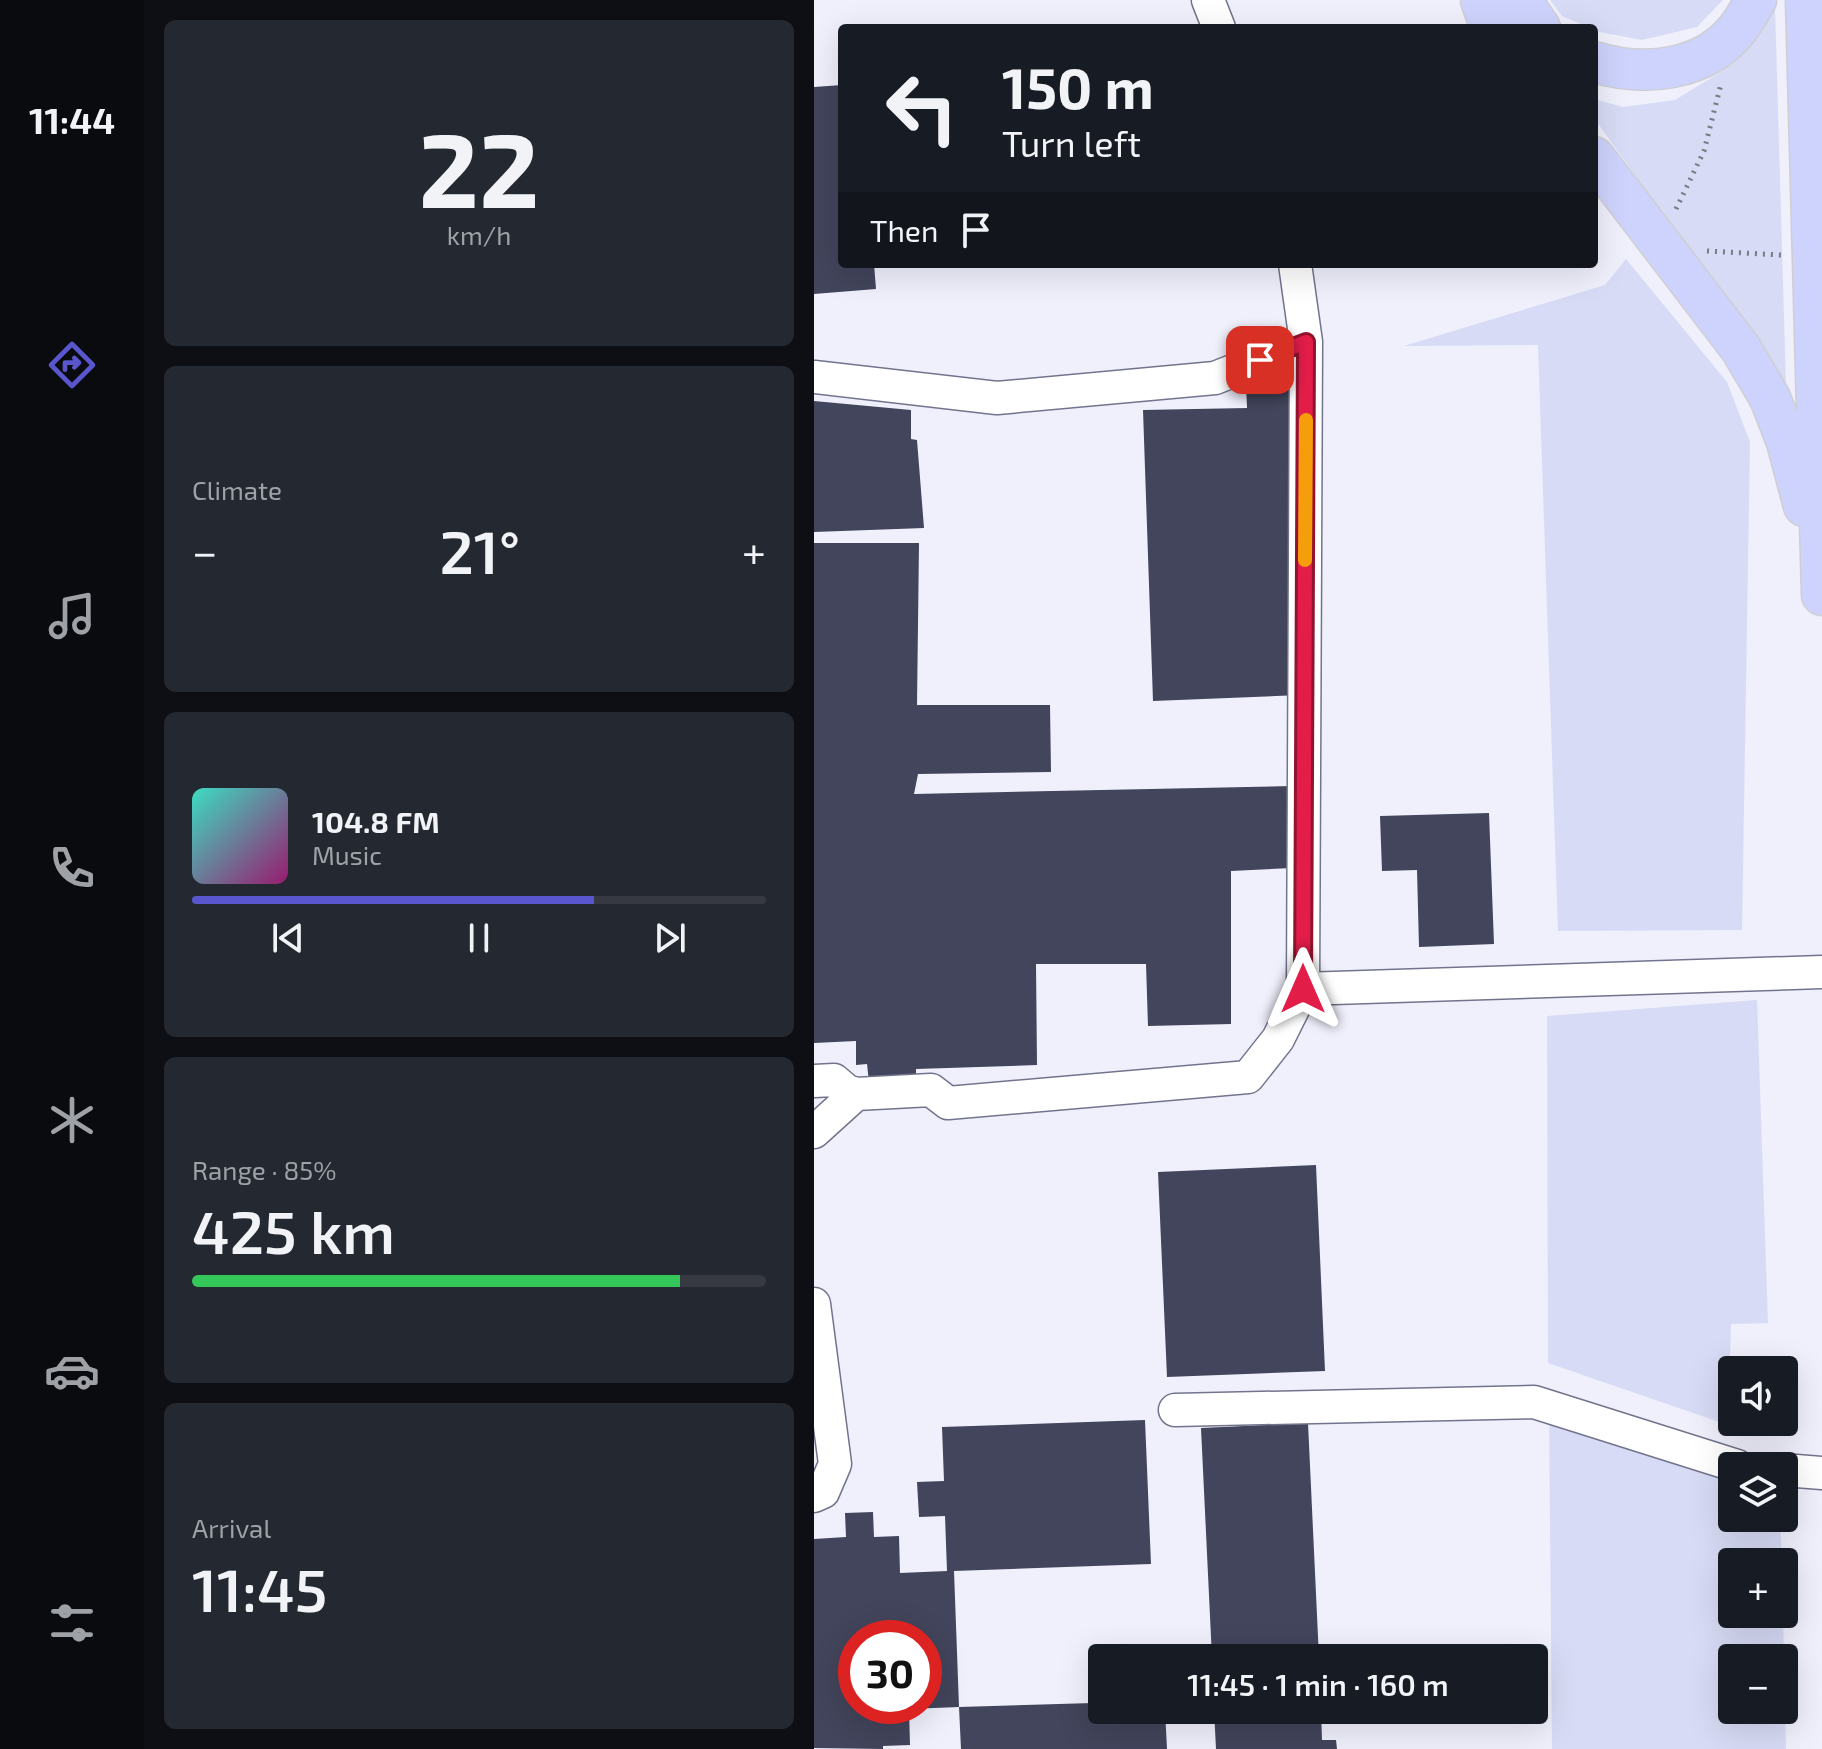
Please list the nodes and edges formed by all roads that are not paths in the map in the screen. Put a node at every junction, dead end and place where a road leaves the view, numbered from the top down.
1 (1208, 0) edge
2 (1481, 0) edge
3 (1521, 0) edge
4 (1806, 0) edge
5 (1747, 15) edge
6 (1217, 24) edge
7 (1492, 24) edge
8 (1537, 24) edge
9 (1598, 63) edge
10 (1598, 162) edge
11 (1296, 268) edge
12 (1306, 342) junction
13 (814, 377) edge
14 (1821, 571) edge
15 (1822, 595) edge
16 (1822, 972) edge
17 (1303, 989) junction
18 (814, 1081) edge
19 (856, 1094) junction
20 (814, 1132) edge
21 (814, 1304) edge
22 (1175, 1410) dead end
23 (1718, 1460) edge
24 (1798, 1471) edge
25 (1822, 1473) edge
26 (814, 1496) edge

1 - 6 street
2 - 7 main road
3 - 8 main road
4 - 14 main road
5 - 9 main road
10 - 14 main road
11 - 12 street
12 - 13 street
12 - 17 street
14 - 15 main road
16 - 17 street
17 - 19 street
18 - 19 street
19 - 20 street
21 - 26 street
22 - 23 street
24 - 25 street

